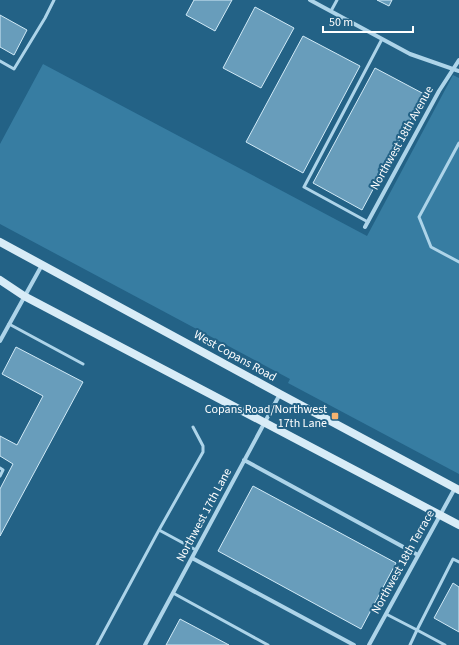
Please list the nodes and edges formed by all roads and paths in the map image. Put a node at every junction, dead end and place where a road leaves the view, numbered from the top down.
1 (54, 0) edge
2 (310, 0) edge
3 (337, 0) edge
4 (332, 11) junction
5 (382, 39) junction
6 (459, 60) edge
7 (0, 61) edge
8 (454, 69) junction
9 (459, 71) edge
10 (459, 143) edge
11 (368, 222) junction
12 (366, 227) dead end
13 (0, 242) edge
14 (459, 262) edge
15 (42, 265) junction
16 (0, 280) edge
17 (24, 296) junction
18 (9, 324) junction
19 (0, 341) edge
20 (84, 364) dead end
21 (280, 394) junction
22 (265, 422) junction
23 (193, 427) dead end
24 (244, 460) junction
25 (0, 468) edge
26 (0, 476) edge
27 (457, 489) edge
28 (440, 515) junction
29 (459, 525) edge
30 (159, 530) junction
31 (196, 550) junction
32 (418, 555) junction
33 (192, 558) junction
34 (459, 562) edge
35 (173, 594) junction
36 (386, 614) junction
37 (418, 630) junction
38 (97, 645) edge
39 (145, 645) edge
40 (268, 645) edge
41 (354, 645) edge
42 (369, 645) edge
43 (410, 645) edge
44 (445, 645) edge

1 - 7 lane
2 - 4 street
3 - 4 lane
4 - 5 street
5 - 8 street
5 - 11 lane
6 - 8 street, Northwest 18th Avenue
8 - 9 street
8 - 11 street, Northwest 18th Avenue
10 - 14 lane
11 - 12 street, Northwest 18th Avenue
13 - 15 main road, West Copans Road
15 - 17 street
15 - 21 main road, West Copans Road
16 - 17 main road
17 - 18 street
17 - 22 main road
18 - 19 street
18 - 20 lane
21 - 22 street, Northwest 17th Lane
21 - 27 main road, West Copans Road
22 - 24 street, Northwest 17th Lane
22 - 28 main road
23 - 30 lane
24 - 31 street, Northwest 17th Lane
24 - 32 street
25 - 26 lane
27 - 28 street, Northwest 18th Terrace
28 - 29 main road
28 - 32 street, Northwest 18th Terrace
30 - 31 lane
30 - 38 lane
31 - 33 street, Northwest 17th Lane
32 - 36 street, Northwest 18th Terrace
33 - 35 street, Northwest 17th Lane
33 - 41 street
34 - 37 lane
35 - 39 street, Northwest 17th Lane
35 - 40 lane
36 - 37 lane
36 - 42 street, Northwest 18th Terrace
37 - 43 lane
37 - 44 lane

